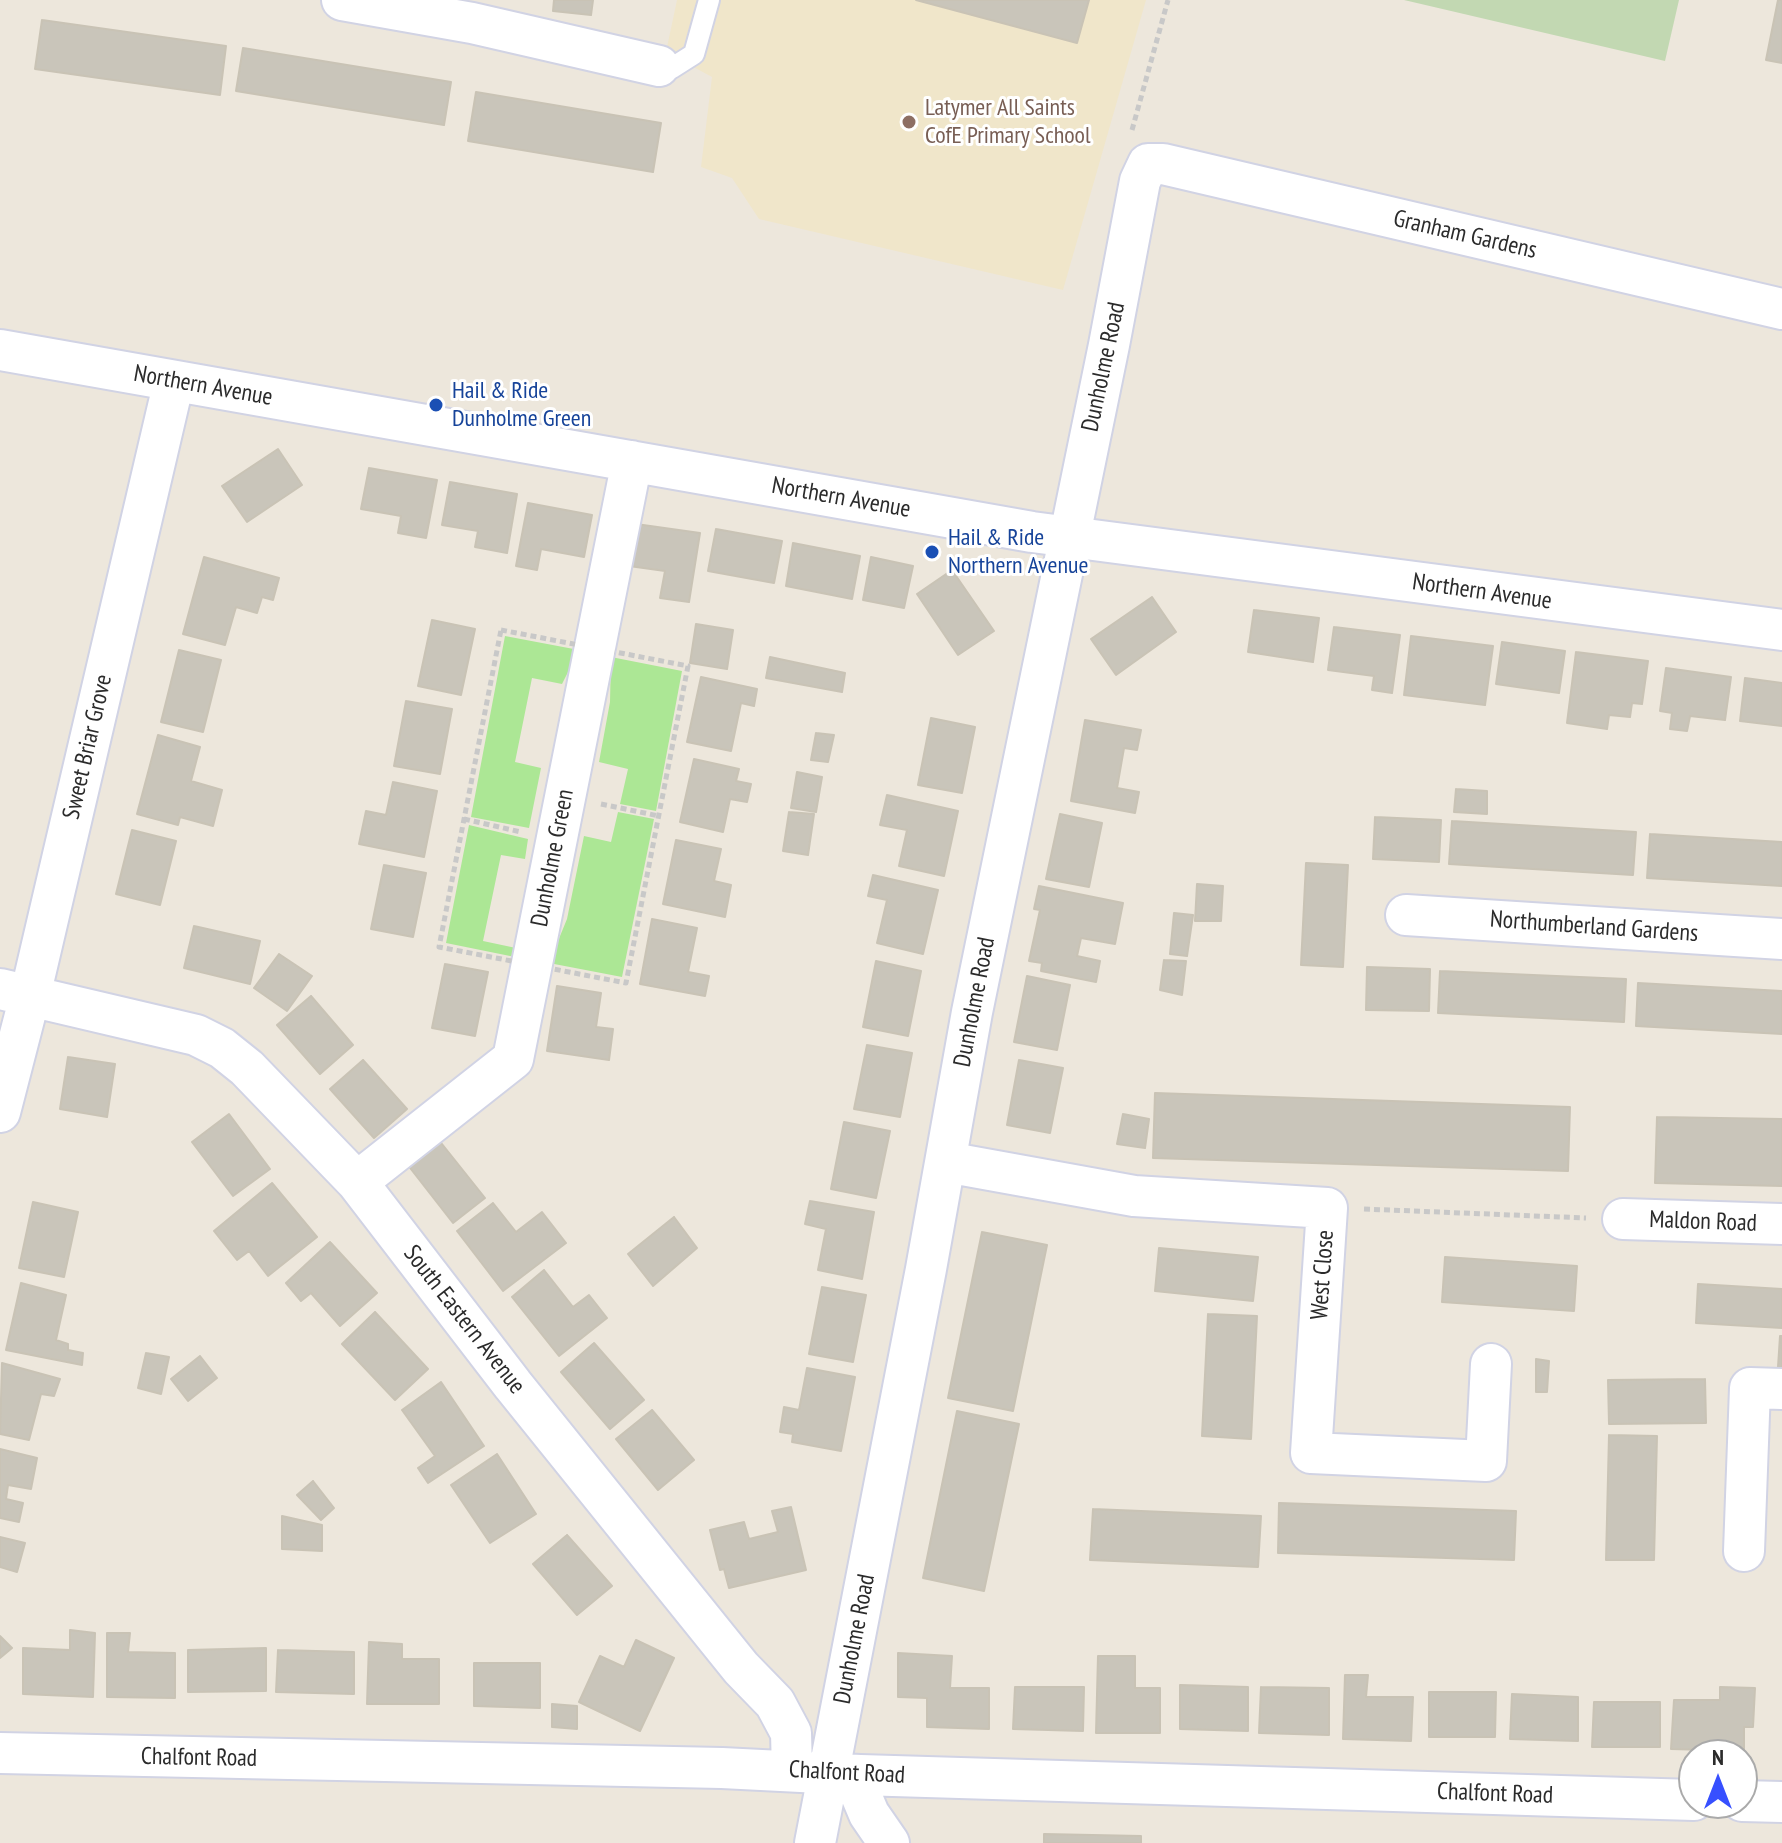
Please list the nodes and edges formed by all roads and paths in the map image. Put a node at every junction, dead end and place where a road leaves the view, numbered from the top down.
1 (342, 0) edge
2 (709, 0) edge
3 (1168, 0) edge
4 (474, 12) edge
5 (659, 66) joint
6 (1148, 164) junction
7 (1782, 309) edge
8 (0, 350) edge
9 (174, 381) junction
10 (632, 461) junction
11 (1069, 537) junction
12 (1782, 630) edge
13 (565, 797) junction
14 (659, 816) dead end
15 (464, 819) dead end
16 (557, 840) junction
17 (1406, 915) dead end
18 (1782, 939) edge
19 (15, 993) edge
20 (0, 1112) edge
21 (946, 1162) junction
22 (357, 1182) junction
23 (1327, 1208) junction
24 (1623, 1219) joint
25 (1782, 1224) edge
26 (1491, 1364) dead end
27 (1782, 1389) edge
28 (1744, 1551) dead end
29 (0, 1753) edge
30 (827, 1772) junction
31 (1678, 1799) edge
32 (1758, 1801) edge
33 (1782, 1802) edge
34 (815, 1843) edge
35 (889, 1843) edge

1 - 4 street
2 - 5 lane
3 - 6 path
4 - 5 street
6 - 7 street, Granham Gardens
6 - 11 street, Dunholme Road
8 - 9 street, Northern Avenue
9 - 10 street, Northern Avenue
9 - 19 street, Sweet Briar Grove
10 - 11 street, Northern Avenue
10 - 13 street, Dunholme Green
11 - 12 street, Northern Avenue
11 - 21 street, Dunholme Road
13 - 14 path
13 - 16 street, Dunholme Green
15 - 16 path
16 - 22 street, Dunholme Green
17 - 18 street, Northumberland Gardens
19 - 20 street, Sweet Briar Grove
19 - 22 street, South Eastern Avenue
21 - 23 street, West Close
21 - 30 street, Dunholme Road
22 - 30 street, South Eastern Avenue
23 - 24 path
23 - 26 street, West Close
24 - 25 street, Maldon Road
27 - 28 street
29 - 30 street, Chalfont Road
30 - 31 street, Chalfont Road
30 - 34 street, Dunholme Road
30 - 35 street, South Eastern Avenue
32 - 33 street

